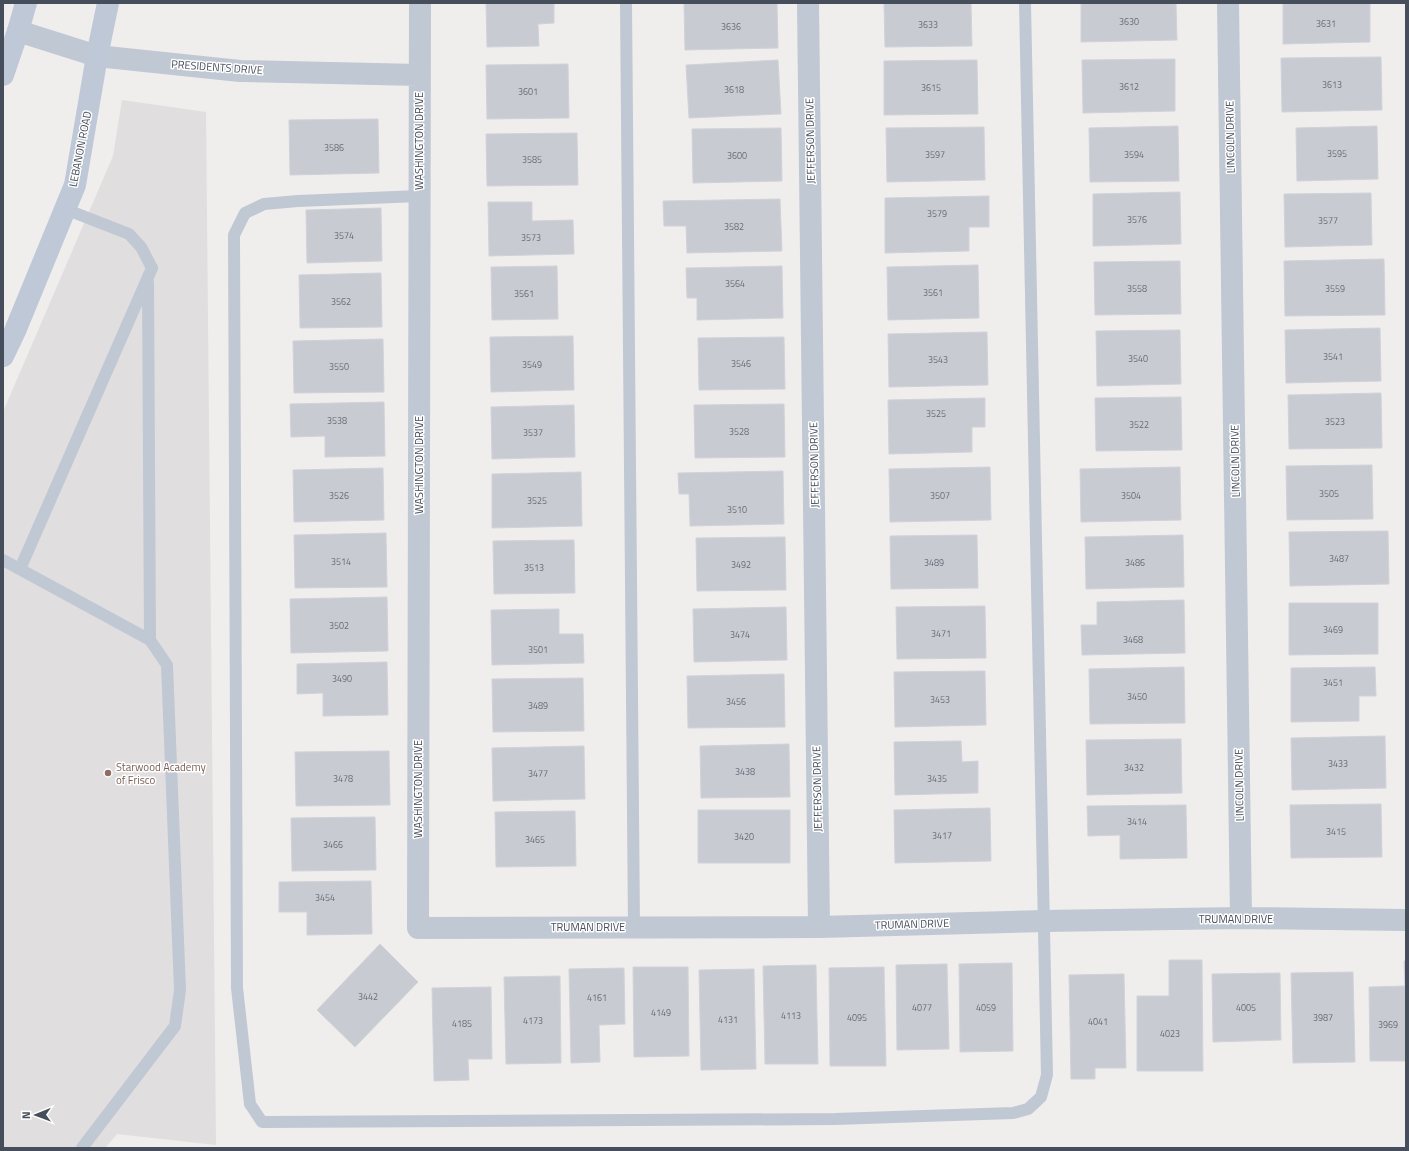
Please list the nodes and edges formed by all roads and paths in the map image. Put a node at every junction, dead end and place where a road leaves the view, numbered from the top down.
1 (26, 3) edge
2 (108, 3) edge
3 (420, 3) edge
4 (626, 3) edge
5 (808, 3) edge
6 (1025, 3) edge
7 (1228, 3) edge
8 (18, 31) junction
9 (97, 56) junction
10 (3, 75) edge
11 (420, 75) junction
12 (419, 196) junction
13 (65, 209) junction
14 (148, 276) junction
15 (3, 356) edge
16 (3, 560) edge
17 (20, 569) junction
18 (150, 640) junction
19 (1241, 918) junction
20 (1406, 920) edge
21 (1044, 921) junction
22 (819, 926) junction
23 (634, 927) junction
24 (418, 928) joint
25 (82, 1148) edge

1 - 8 main road
2 - 9 main road, LEBANON ROAD
3 - 11 street, WASHINGTON DRIVE
4 - 23 lane
5 - 22 street, JEFFERSON DRIVE
6 - 21 lane
7 - 19 street, LINCOLN DRIVE
8 - 9 street, PRESIDENTS DRIVE
8 - 10 main road
9 - 11 street, PRESIDENTS DRIVE
9 - 13 main road, LEBANON ROAD
11 - 12 street, WASHINGTON DRIVE
12 - 21 lane
12 - 24 street, WASHINGTON DRIVE
13 - 14 lane
13 - 15 main road, LEBANON ROAD
14 - 17 lane
14 - 18 lane
16 - 17 lane
17 - 18 lane
18 - 25 lane
19 - 20 street, TRUMAN DRIVE
19 - 21 street, TRUMAN DRIVE
21 - 22 street, TRUMAN DRIVE
22 - 23 street, TRUMAN DRIVE
23 - 24 street, TRUMAN DRIVE

